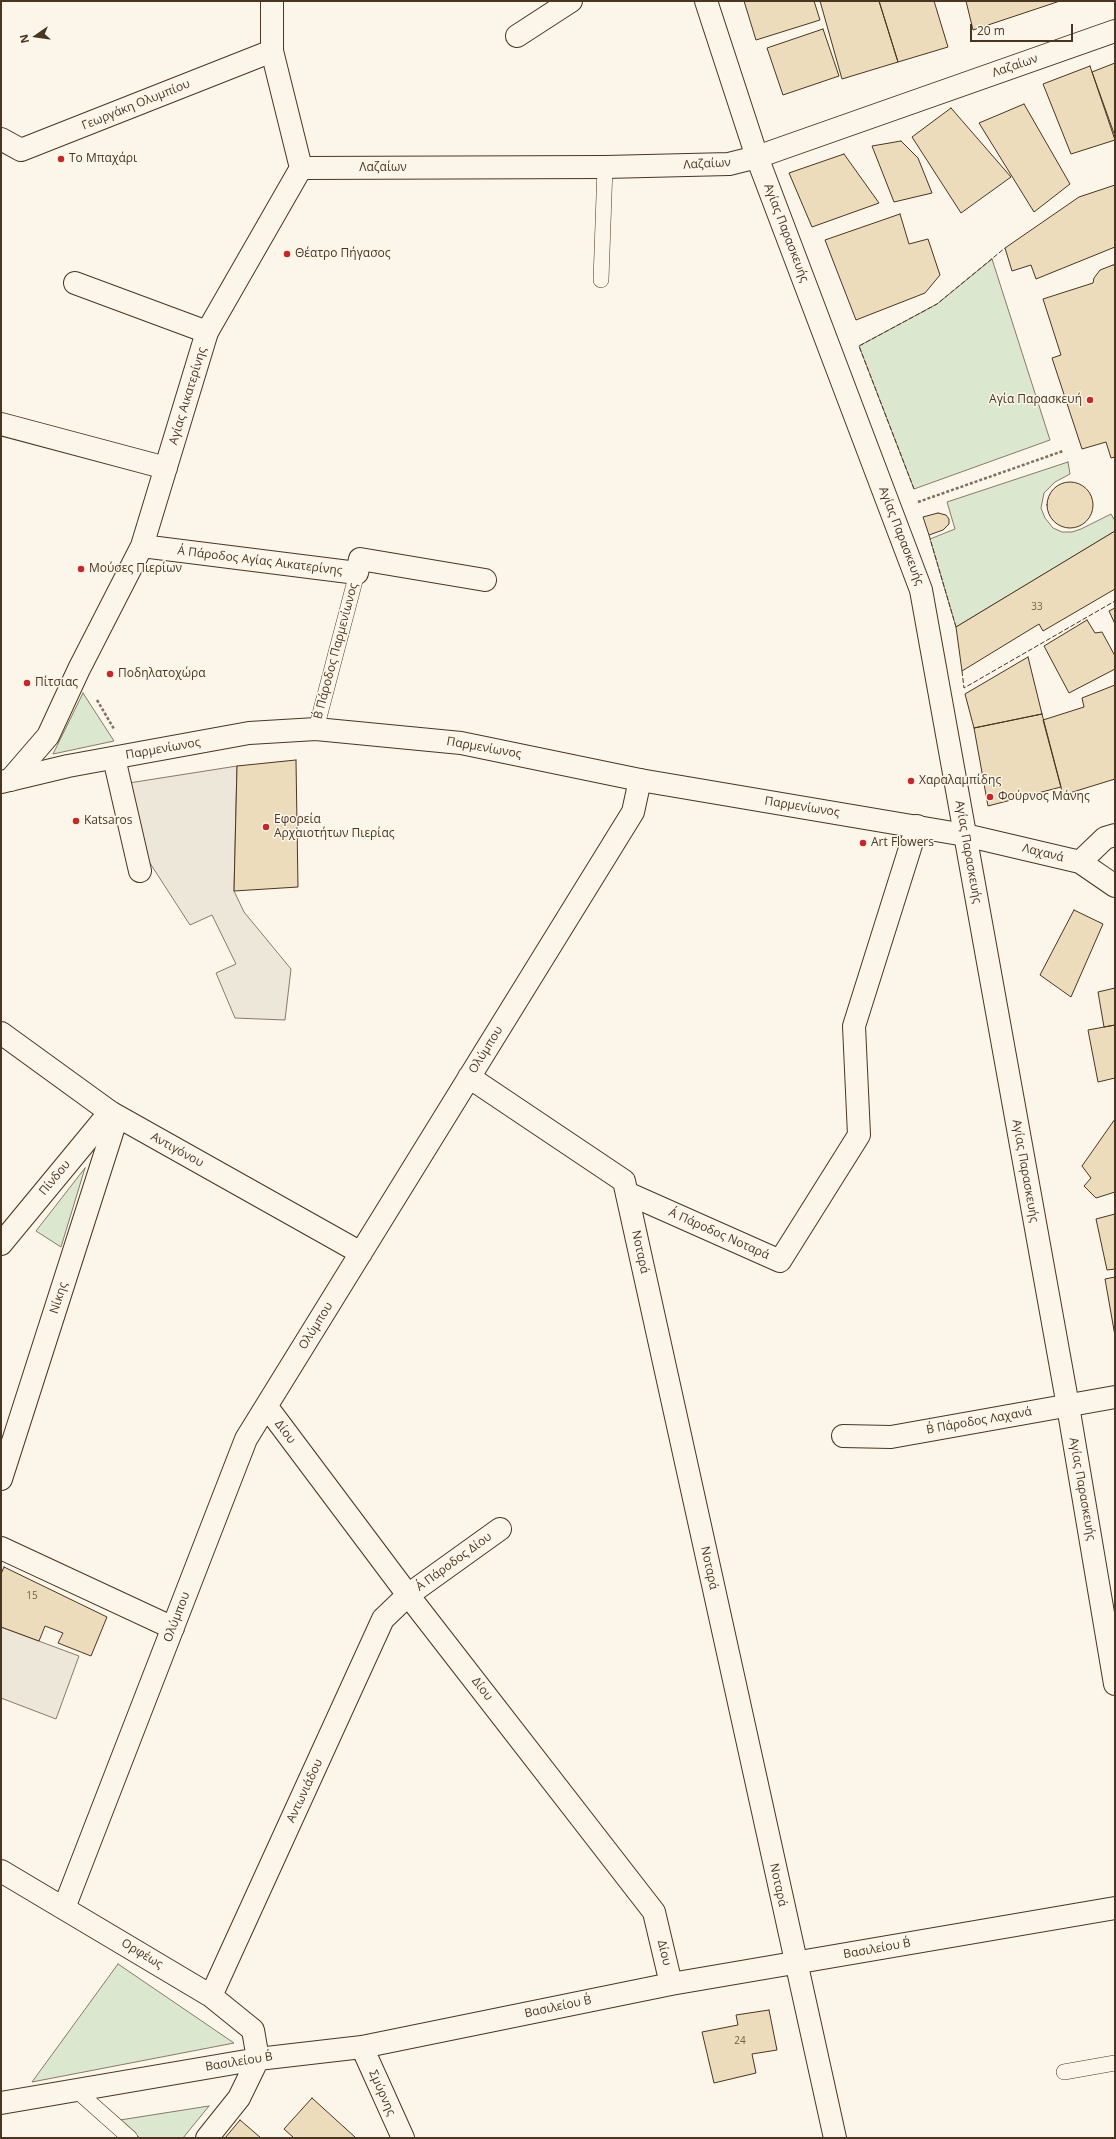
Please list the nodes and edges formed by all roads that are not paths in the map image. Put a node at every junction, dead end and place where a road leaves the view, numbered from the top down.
1 (272, 1) edge
2 (571, 1) edge
3 (706, 1) edge
4 (1115, 31) edge
5 (517, 36) dead end
6 (272, 51) junction
7 (1, 139) edge
8 (757, 157) junction
9 (604, 167) junction
10 (301, 168) junction
11 (601, 280) dead end
12 (75, 283) dead end
13 (207, 332) junction
14 (1, 424) edge
15 (166, 468) junction
16 (142, 546) junction
17 (357, 573) junction
18 (485, 580) dead end
19 (316, 729) junction
20 (122, 756) junction
21 (640, 780) junction
22 (6, 781) edge
23 (916, 826) junction
24 (965, 834) junction
25 (1115, 835) edge
26 (1080, 862) junction
27 (140, 871) dead end
28 (1115, 886) edge
29 (1, 1033) edge
30 (469, 1077) junction
31 (113, 1115) junction
32 (627, 1193) junction
33 (1, 1244) edge
34 (361, 1253) junction
35 (1115, 1397) edge
36 (266, 1406) junction
37 (1068, 1406) junction
38 (843, 1436) dead end
39 (1, 1479) edge
40 (500, 1529) dead end
41 (1, 1548) edge
42 (408, 1595) junction
43 (173, 1628) junction
44 (1115, 1684) edge
45 (1, 1871) edge
46 (64, 1908) junction
47 (1115, 1908) edge
48 (795, 1964) junction
49 (671, 1984) junction
50 (212, 1996) junction
51 (362, 2047) junction
52 (258, 2059) junction
53 (1115, 2063) edge
54 (1064, 2072) dead end
55 (76, 2090) junction
56 (1, 2103) edge
57 (130, 2138) edge
58 (207, 2138) edge
59 (403, 2138) edge
60 (835, 2138) edge

1 - 6 street
2 - 5 street
3 - 8 street, Αγίας Παρασκευής
4 - 8 street, Λαζαίων
6 - 7 street, Γεωργάκη Ολυμπίου
6 - 10 street
8 - 9 street, Λαζαίων
8 - 24 street, Αγίας Παρασκευής
9 - 10 street, Λαζαίων
9 - 11 lane
10 - 13 street, Αγίας Αικατερίνης
12 - 13 street
13 - 15 street, Αγίας Αικατερίνης
14 - 15 street
15 - 16 street, Αγίας Αικατερίνης
16 - 17 street, Α΄ Πάροδος Αγίας Αικατερίνης
16 - 22 street, Αγίας Αικατερίνης
17 - 18 street, Α΄ Πάροδος Αγίας Αικατερίνης
17 - 19 lane, Β΄ Πάροδος Παρμενίωνος
19 - 20 street, Παρμενίωνος
19 - 21 street, Παρμενίωνος
20 - 22 street, Παρμενίωνος
20 - 27 street
21 - 23 street, Παρμενίωνος
21 - 30 street, Ολύμπου
23 - 24 street, Παρμενίωνος
23 - 32 street, Α΄ Πάροδος Νοταρά
24 - 26 street, Λαχανά
24 - 37 street, Αγίας Παρασκευής
25 - 26 street
26 - 28 street, Λαχανά
29 - 31 street, Αντιγόνου
30 - 32 street, Νοταρά
30 - 34 street, Ολύμπου
31 - 33 street, Πίνδου
31 - 34 street, Αντιγόνου
31 - 39 street, Νίκης
32 - 48 street, Νοταρά
34 - 36 street, Ολύμπου
35 - 37 street, Β΄ Πάροδος Λαχανά
36 - 42 street, Δίου
36 - 43 street, Ολύμπου
37 - 38 street, Β΄ Πάροδος Λαχανά
37 - 44 street, Αγίας Παρασκευής
40 - 42 street, Α΄ Πάροδος Δίου
41 - 43 street
42 - 49 street, Δίου
42 - 50 street, Αντωνιάδου
43 - 46 street, Ολύμπου
45 - 46 street, Ορφέως
46 - 50 street, Ορφέως
47 - 48 street, Βασιλείου Β΄
48 - 49 street, Βασιλείου Β΄
48 - 60 street, Νοταρά
49 - 51 street, Βασιλείου Β΄
50 - 52 street, Ορφέως
51 - 52 street, Βασιλείου Β΄
51 - 59 street, Σμύρνης
52 - 55 street, Βασιλείου Β΄
52 - 58 street
53 - 54 lane
55 - 56 street, Βασιλείου Β΄
55 - 57 lane

